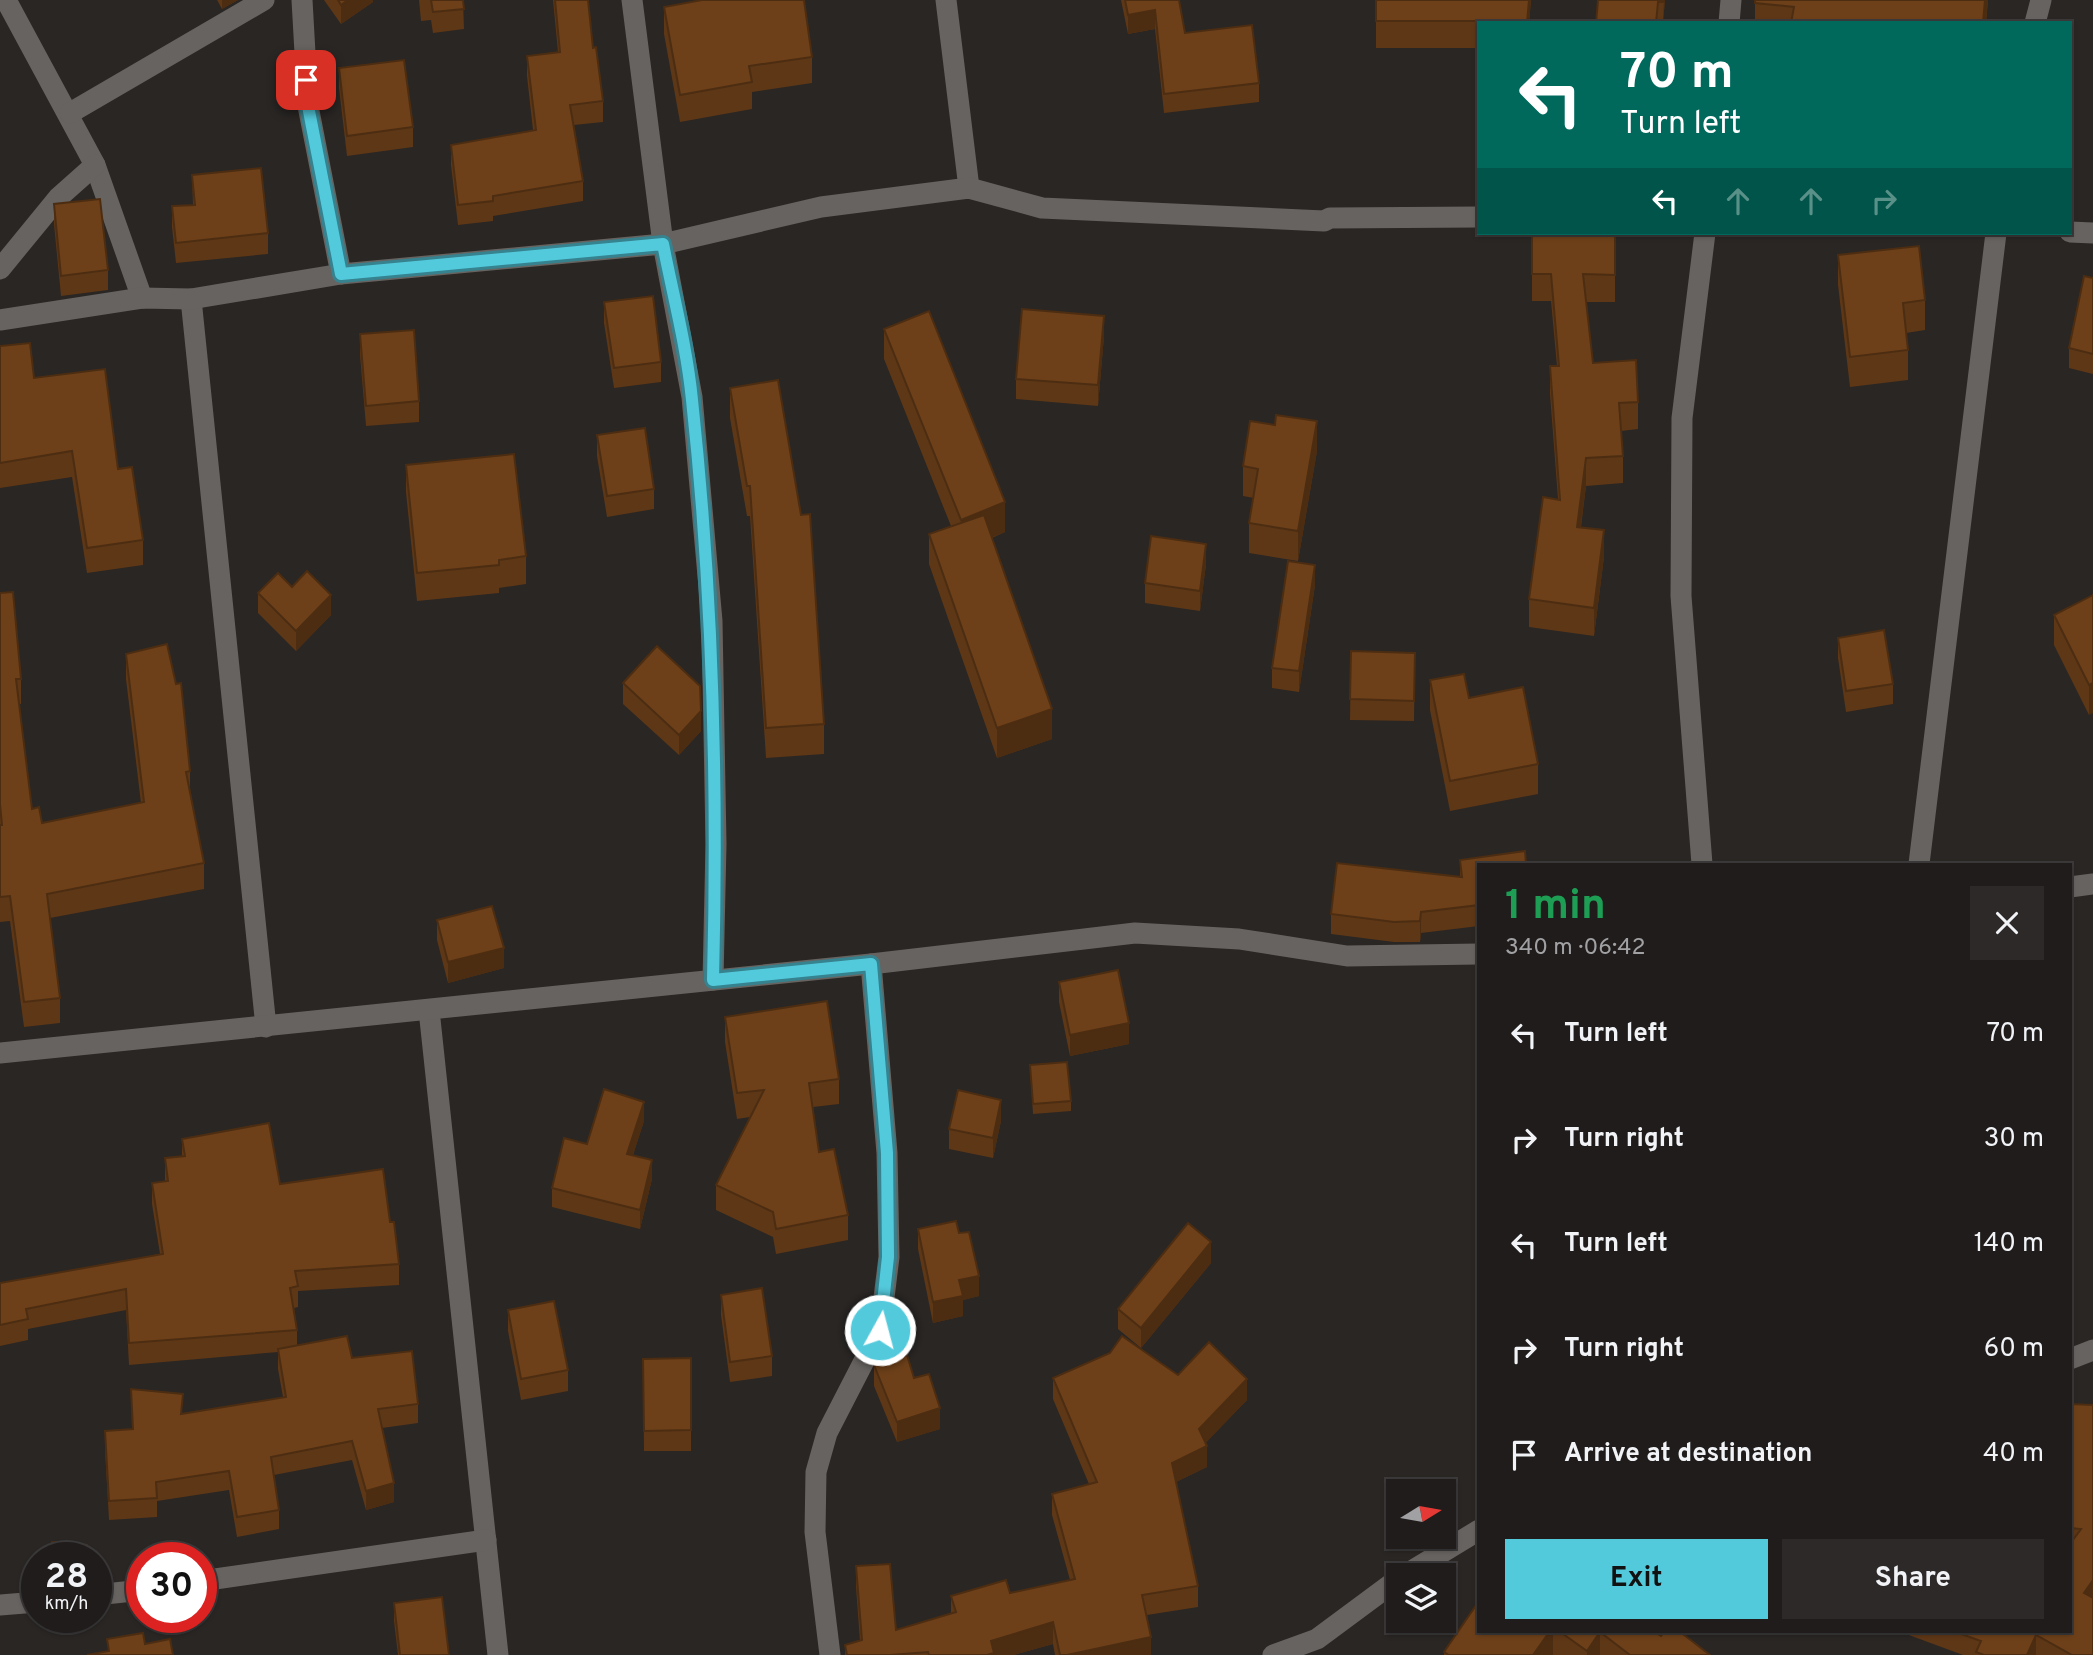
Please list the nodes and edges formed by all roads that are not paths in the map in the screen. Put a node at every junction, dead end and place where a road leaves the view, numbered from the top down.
1 (6, 0) edge
2 (264, 0) edge
3 (302, 0) edge
4 (632, 0) edge
5 (946, 0) edge
6 (1731, 0) edge
7 (2041, 0) edge
8 (1729, 21) edge
9 (2036, 21) edge
10 (70, 113) junction
11 (95, 165) junction
12 (968, 188) junction
13 (1477, 217) edge
14 (2072, 232) edge
15 (2093, 233) edge
16 (1705, 235) edge
17 (1996, 235) edge
18 (663, 244) junction
19 (0, 269) edge
20 (341, 274) junction
21 (142, 298) junction
22 (191, 299) junction
23 (0, 320) edge
24 (1702, 863) edge
25 (1919, 863) edge
26 (2093, 884) edge
27 (2072, 887) edge
28 (1477, 954) edge
29 (871, 964) junction
30 (713, 980) junction
31 (429, 1010) junction
32 (266, 1027) junction
33 (0, 1053) edge
34 (2093, 1350) edge
35 (2072, 1358) edge
36 (1477, 1531) edge
37 (486, 1540) junction
38 (1425, 1563) edge
39 (217, 1579) edge
40 (1386, 1588) edge
41 (21, 1603) edge
42 (0, 1605) edge
43 (498, 1655) edge
44 (830, 1655) edge
45 (1273, 1655) edge

1 - 10 street
2 - 10 street
3 - 20 street
4 - 18 street
5 - 12 street
6 - 8 street
7 - 9 street
10 - 11 street
11 - 19 street
11 - 21 street
12 - 13 street
12 - 18 street
14 - 15 street
16 - 24 street
17 - 25 street
18 - 20 street
18 - 30 street
20 - 22 street
21 - 22 street
21 - 23 street
22 - 32 street
26 - 27 street
28 - 29 street
29 - 30 street
29 - 44 street
30 - 31 street
31 - 32 street
31 - 37 street
32 - 33 street
34 - 35 street
36 - 38 street
37 - 39 street
37 - 43 street
40 - 45 street
41 - 42 street

